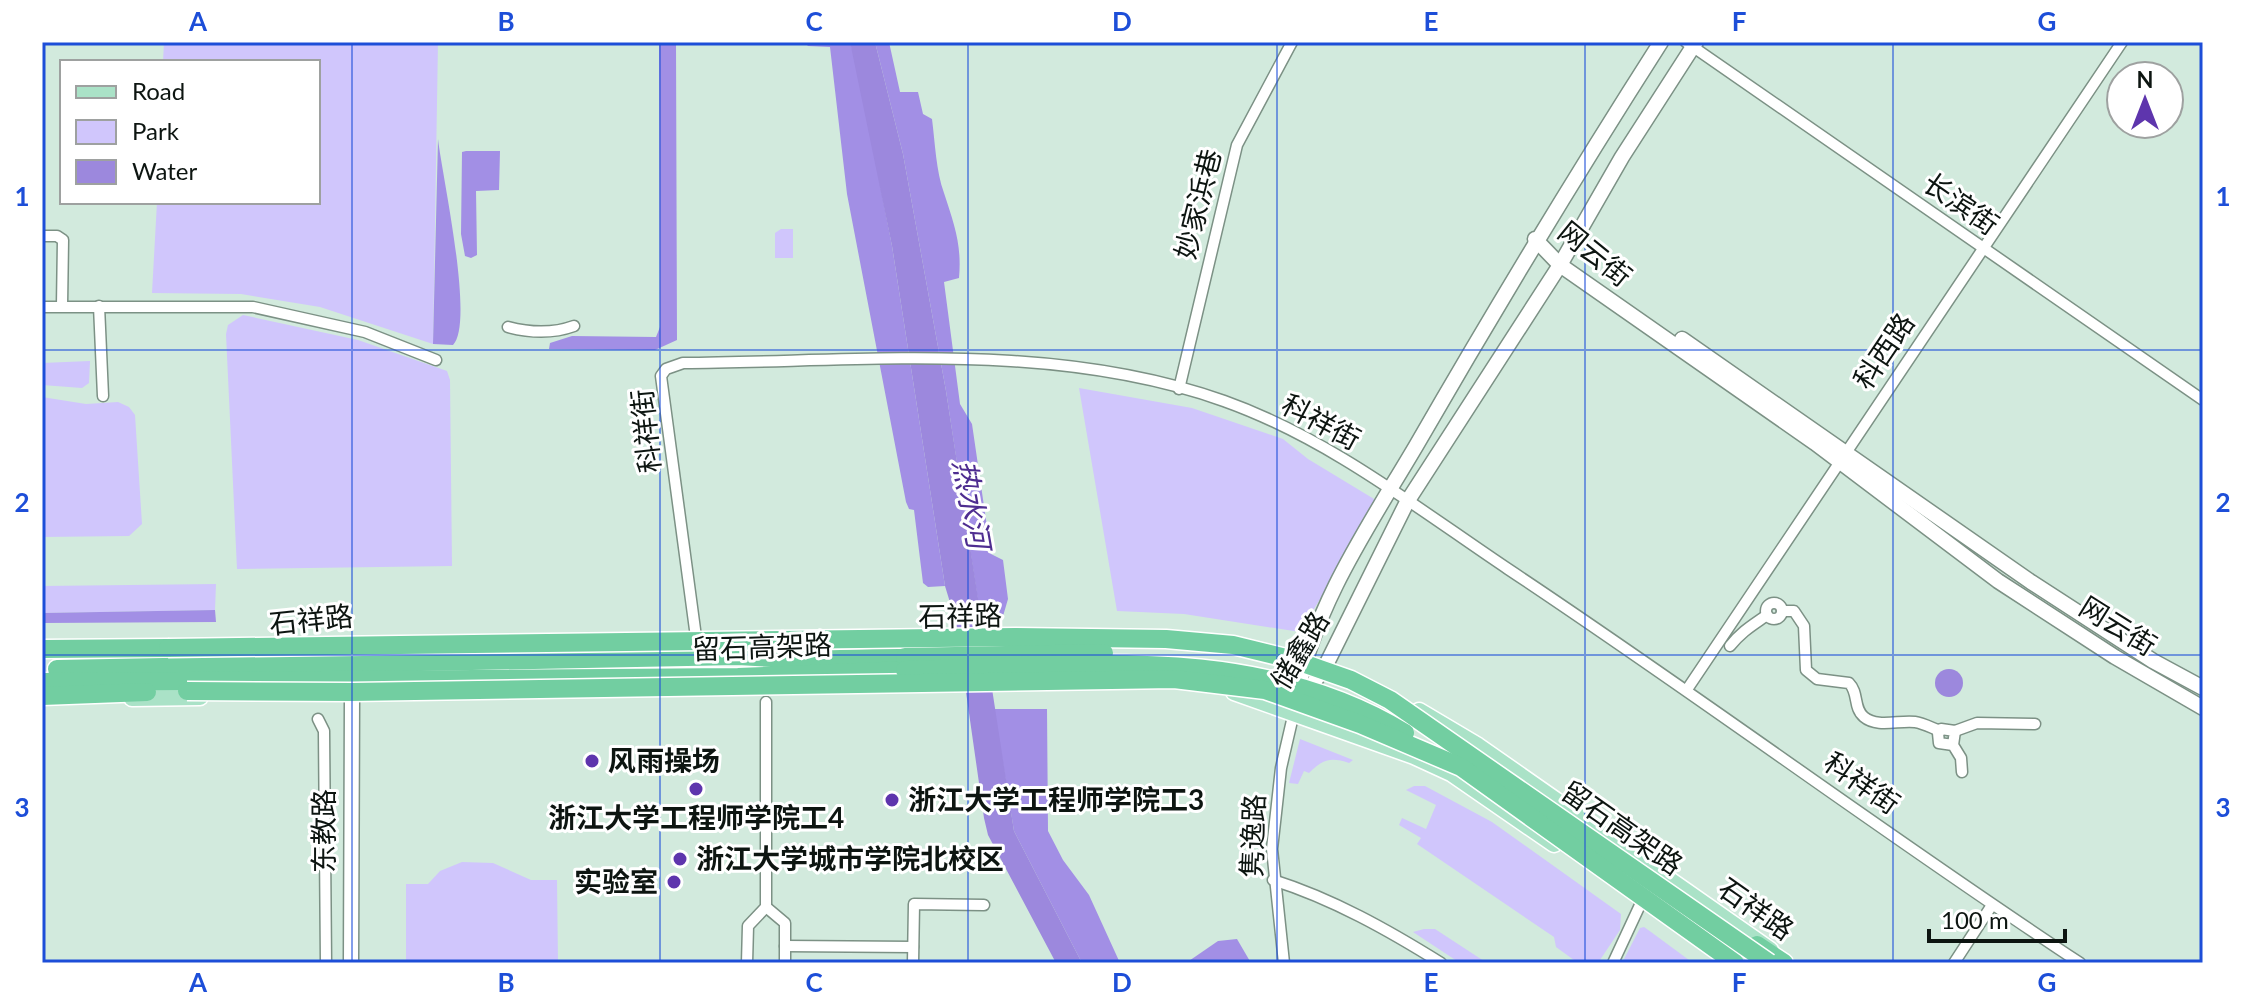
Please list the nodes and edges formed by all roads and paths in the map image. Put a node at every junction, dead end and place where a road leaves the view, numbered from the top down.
1 (1292, 42) edge
2 (1661, 42) edge
3 (2122, 42) edge
4 (1692, 44) edge
5 (42, 236) edge
6 (1535, 239) junction
7 (1983, 248) junction
8 (1562, 261) junction
9 (62, 306) junction
10 (99, 306) junction
11 (42, 307) edge
12 (574, 326) dead end
13 (508, 327) dead end
14 (436, 360) dead end
15 (1179, 389) junction
16 (103, 396) dead end
17 (2203, 400) edge
18 (1842, 456) junction
19 (1392, 488) junction
20 (1407, 502) junction
21 (593, 637) junction
22 (696, 637) junction
23 (526, 638) junction
24 (1730, 646) dead end
25 (42, 649) edge
26 (42, 656) edge
27 (738, 656) junction
28 (1304, 658) junction
29 (326, 664) junction
30 (905, 664) junction
31 (1326, 665) junction
32 (42, 669) edge
33 (194, 673) junction
34 (738, 677) junction
35 (42, 682) edge
36 (1688, 688) junction
37 (2203, 688) edge
38 (357, 693) junction
39 (603, 696) junction
40 (551, 697) joint
41 (42, 698) edge
42 (1390, 700) junction
43 (766, 702) dead end
44 (2203, 708) edge
45 (1294, 712) junction
46 (318, 719) dead end
47 (2035, 724) dead end
48 (1940, 731) junction
49 (1955, 731) junction
50 (1442, 739) junction
51 (1953, 745) junction
52 (1461, 767) junction
53 (1962, 772) dead end
54 (1273, 880) junction
55 (984, 905) dead end
56 (1640, 905) junction
57 (1992, 905) junction
58 (766, 907) junction
59 (785, 946) junction
60 (913, 947) junction
61 (326, 963) edge
62 (351, 963) edge
63 (358, 963) edge
64 (747, 963) edge
65 (785, 963) edge
66 (913, 963) edge
67 (1284, 963) edge
68 (1441, 963) edge
69 (1613, 963) edge
70 (1721, 963) edge
71 (1735, 963) edge
72 (1769, 963) edge
73 (1786, 963) edge
74 (1954, 963) edge
75 (2080, 963) edge

1 - 15 street, 妙家浜巷
2 - 6 street, 储鑫路
3 - 7 street, 科西路
4 - 7 street, 长滨街
4 - 8 street, 储鑫路
5 - 9 street
6 - 8 street, 网云街
6 - 19 street, 储鑫路
7 - 17 street, 长滨街
7 - 18 street, 科西路
8 - 18 street, 网云街
8 - 20 street, 储鑫路
9 - 10 street
9 - 11 street
10 - 14 street
10 - 16 street
12 - 13 street
15 - 19 street, 科祥街
15 - 22 street, 科祥街
18 - 36 street, 科西路
18 - 37 street, 网云街
18 - 44 street, 网云街
19 - 20 street, 科祥街
19 - 28 street, 储鑫路
20 - 31 street, 储鑫路
20 - 36 street, 科祥街
21 - 22 main road, 石祥路
21 - 23 main road, 石祥路
21 - 27 highway
22 - 28 main road, 石祥路, bridge
23 - 26 main road, 石祥路
23 - 29 highway
24 - 48 street
25 - 42 highway, 留石高架路, bridge
27 - 29 highway, 留石高架路
27 - 30 highway, 留石高架路
28 - 31 main road, 石祥路
28 - 45 street, 储鑫路
29 - 33 highway, 留石高架路
30 - 34 highway, 留石高架路
30 - 50 highway, 留石高架路, bridge
30 - 52 highway, 留石高架路, bridge
31 - 45 street, 储鑫路
31 - 73 main road, 石祥路
32 - 33 highway, 留石高架路
33 - 35 highway, 留石高架路
33 - 38 highway, 留石高架路
34 - 38 highway, 留石高架路
34 - 39 highway
36 - 57 street, 科祥街
38 - 40 highway
38 - 41 main road
38 - 62 street, 东教路
38 - 63 street, 东教路
39 - 40 main road
39 - 45 main road, bridge
41 - 52 highway, 留石高架路, bridge
42 - 50 highway, 留石高架路, bridge
42 - 73 highway, bridge
43 - 58 street
45 - 54 street, 隽逸路
45 - 56 main road
46 - 61 street
47 - 49 street
48 - 49 street
48 - 51 street
49 - 51 street
50 - 72 highway, 留石高架路, bridge
51 - 53 street
52 - 71 highway, 留石高架路, bridge
54 - 67 street, 隽逸路
54 - 68 street
55 - 60 street
56 - 69 street
56 - 70 main road
57 - 74 street
57 - 75 street, 科祥街
58 - 59 street
58 - 64 street
59 - 60 street
59 - 65 street
60 - 66 street

